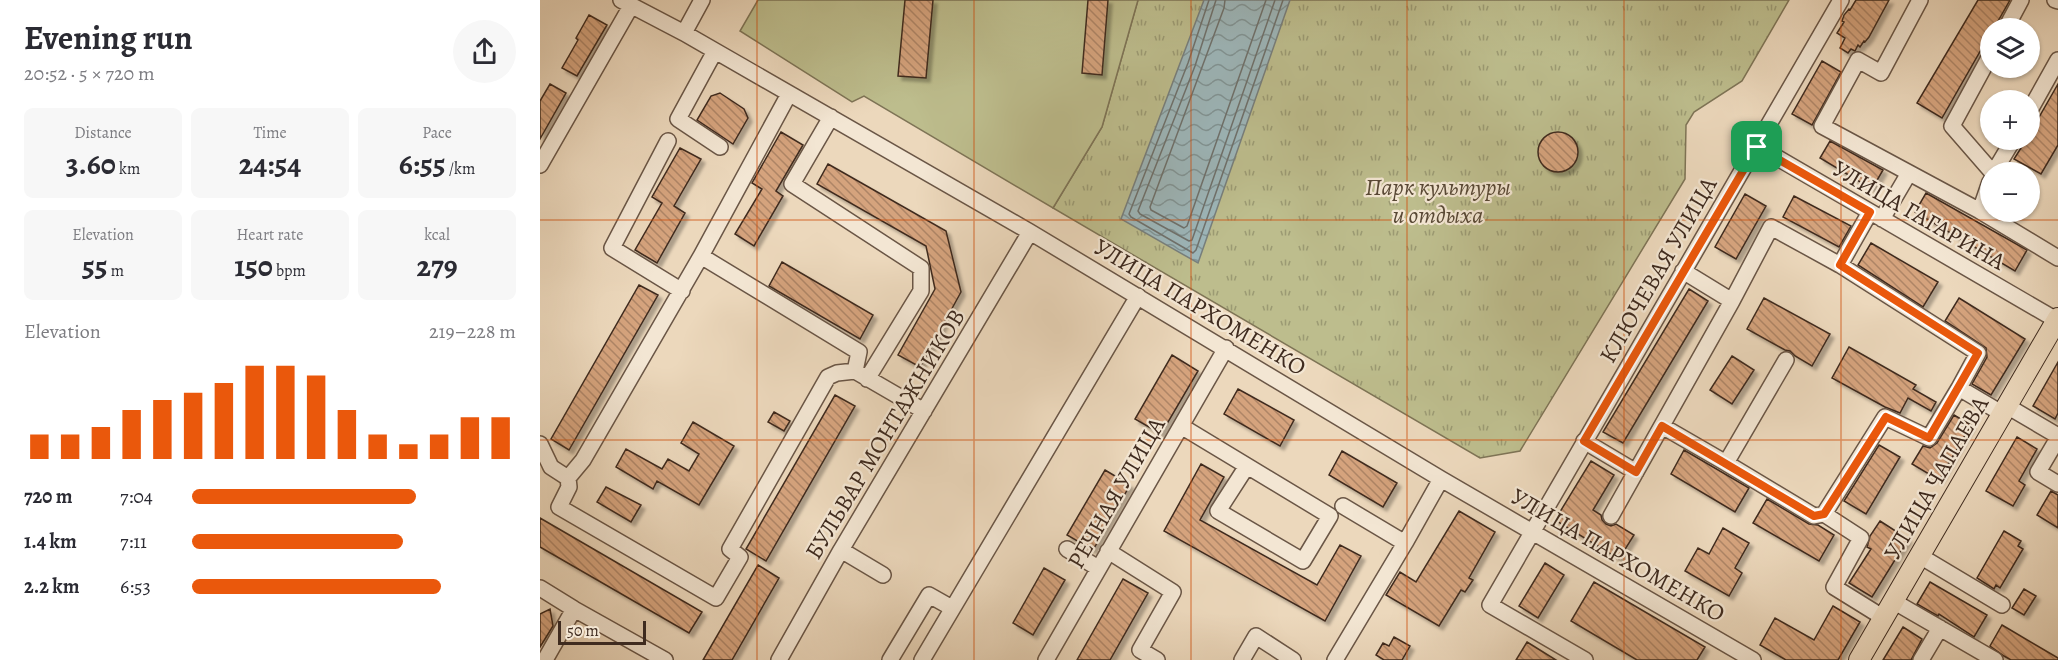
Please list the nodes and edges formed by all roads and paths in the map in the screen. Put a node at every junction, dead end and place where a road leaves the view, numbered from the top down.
1 (702, 0) edge
2 (1841, 0) edge
3 (1920, 0) edge
4 (2021, 0) edge
5 (626, 3) edge
6 (2011, 18) edge
7 (684, 33) junction
8 (715, 51) junction
9 (2058, 60) edge
10 (1980, 74) edge
11 (2040, 92) edge
12 (789, 93) junction
13 (831, 117) junction
14 (668, 141) dead end
15 (720, 147) dead end
16 (1757, 147) junction
17 (1984, 162) edge
18 (540, 165) edge
19 (1909, 173) junction
20 (1980, 211) edge
21 (1876, 216) junction
22 (1998, 222) edge
23 (1030, 232) junction
24 (701, 256) junction
25 (2058, 258) edge
26 (1840, 265) junction
27 (1683, 272) junction
28 (682, 291) junction
29 (1138, 296) junction
30 (1732, 301) junction
31 (2058, 320) edge
32 (1226, 348) junction
33 (1786, 360) dead end
34 (861, 375) junction
35 (1959, 388) junction
36 (2005, 410) junction
37 (924, 411) junction
38 (1181, 426) junction
39 (1662, 426) junction
40 (2058, 437) edge
41 (1584, 441) junction
42 (540, 444) edge
43 (1726, 463) junction
44 (1247, 466) junction
45 (1636, 472) junction
46 (568, 478) junction
47 (1441, 479) junction
48 (2058, 484) edge
49 (1343, 506) dead end
50 (1824, 514) junction
51 (1611, 516) dead end
52 (1532, 531) junction
53 (1405, 543) junction
54 (1067, 549) dead end
55 (842, 550) junction
56 (1108, 551) junction
57 (1920, 556) junction
58 (1098, 568) junction
59 (883, 575) dead end
60 (540, 588) edge
61 (2002, 605) dead end
62 (952, 608) junction
63 (574, 609) junction
64 (1889, 609) junction
65 (1940, 628) junction
66 (545, 660) edge
67 (664, 660) edge
68 (779, 660) edge
69 (890, 660) edge
70 (922, 660) edge
71 (1046, 660) edge
72 (1157, 660) edge
73 (1242, 660) edge
74 (1293, 660) edge
75 (1335, 660) edge
76 (1585, 660) edge
77 (1753, 660) edge
78 (1859, 660) edge
79 (1921, 660) edge
80 (1995, 660) edge

1 - 7 street
2 - 16 street, КЛЮЧЕВАЯ УЛИЦА
3 - 19 street
4 - 6 street
5 - 7 street, УЛИЦА ПАРХОМЕНКО
5 - 18 street
7 - 8 street, УЛИЦА ПАРХОМЕНКО
8 - 12 street, УЛИЦА ПАРХОМЕНКО
8 - 15 street
9 - 11 street
10 - 17 street
12 - 13 street, УЛИЦА ПАРХОМЕНКО
12 - 24 street
13 - 23 street, УЛИЦА ПАРХОМЕНКО
13 - 34 street
14 - 28 street
16 - 21 street, УЛИЦА ГАГАРИНА
16 - 27 street, КЛЮЧЕВАЯ УЛИЦА
19 - 20 street
19 - 21 street
21 - 26 street
21 - 31 street, УЛИЦА ГАГАРИНА
22 - 25 street
23 - 29 street, УЛИЦА ПАРХОМЕНКО
23 - 37 street, БУЛЬВАР МОНТАЖНИКОВ
24 - 28 street
24 - 34 street
26 - 30 street
26 - 35 street
27 - 30 street
27 - 41 street, КЛЮЧЕВАЯ УЛИЦА
28 - 46 street
29 - 32 street, УЛИЦА ПАРХОМЕНКО
29 - 62 street
30 - 39 street
31 - 36 main road, УЛИЦА ЧАПАЕВА
32 - 38 street, РЕЧНАЯ УЛИЦА
32 - 47 street, УЛИЦА ПАРХОМЕНКО
33 - 43 street
34 - 37 street
34 - 46 street
35 - 36 street
35 - 50 street
36 - 40 street
36 - 57 main road, УЛИЦА ЧАПАЕВА
37 - 55 street, БУЛЬВАР МОНТАЖНИКОВ
38 - 44 street
38 - 56 street, РЕЧНАЯ УЛИЦА
39 - 43 street
39 - 45 street
40 - 48 street
41 - 45 street
41 - 52 street, КЛЮЧЕВАЯ УЛИЦА
42 - 46 street
43 - 50 street
44 - 44 street
45 - 51 street
47 - 52 street, УЛИЦА ПАРХОМЕНКО
47 - 53 street
49 - 53 street
50 - 64 street
52 - 76 street, КЛЮЧЕВАЯ УЛИЦА
52 - 77 street, УЛИЦА ПАРХОМЕНКО
53 - 75 street
54 - 58 street
55 - 59 street
55 - 68 street, БУЛЬВАР МОНТАЖНИКОВ
56 - 58 street, РЕЧНАЯ УЛИЦА
56 - 72 street
57 - 61 street
57 - 64 main road, УЛИЦА ЧАПАЕВА
58 - 71 street, РЕЧНАЯ УЛИЦА
60 - 63 street
62 - 69 street
62 - 70 street
63 - 66 street
63 - 67 street
64 - 65 street
64 - 78 main road, УЛИЦА ЧАПАЕВА
65 - 79 street
65 - 80 street
73 - 74 street

